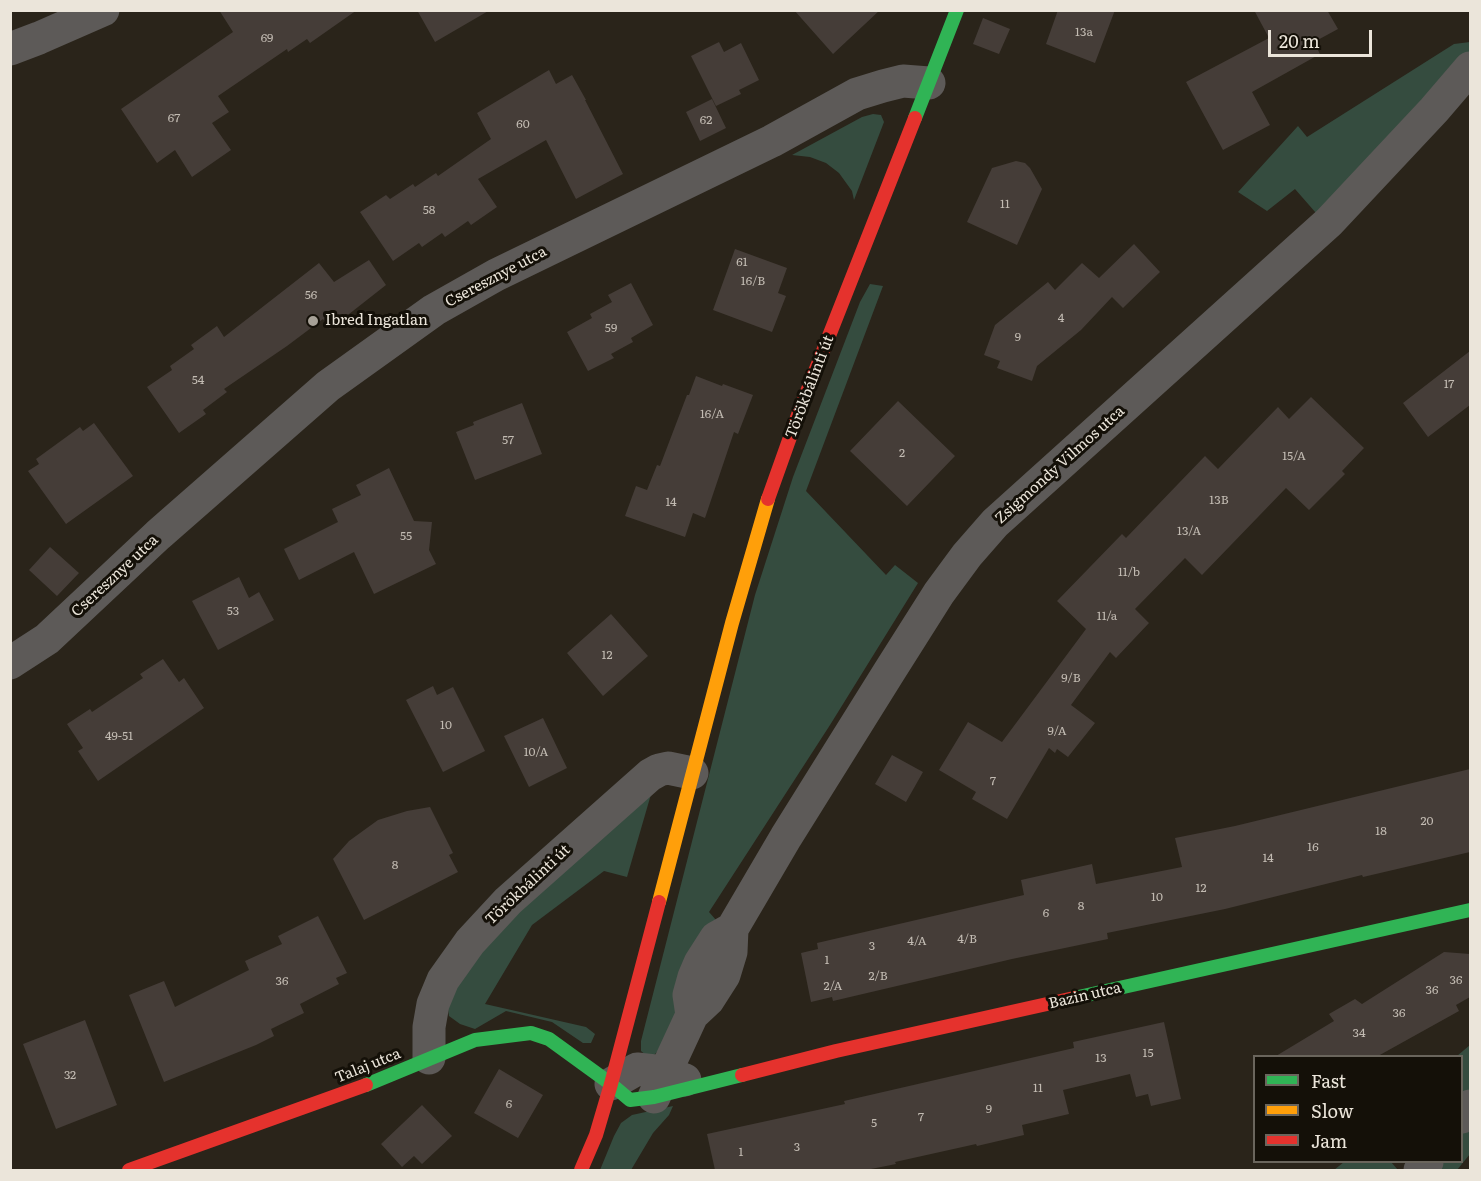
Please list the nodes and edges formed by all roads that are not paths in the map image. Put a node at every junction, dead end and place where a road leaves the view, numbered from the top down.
1 (103, 10) edge
2 (957, 10) edge
3 (10, 49) edge
4 (1470, 68) edge
5 (929, 83) junction
6 (10, 663) edge
7 (692, 773) junction
8 (1470, 910) edge
9 (429, 1058) junction
10 (611, 1084) junction
11 (659, 1085) junction
12 (700, 1086) joint
13 (129, 1170) edge
14 (581, 1170) edge

1 - 3 street
2 - 5 street, Törökbálinti út
4 - 11 street, Zsigmondy Vilmos utca
5 - 6 street, Cseresznye utca
5 - 7 street, Törökbálinti út
7 - 9 street, Törökbálinti út
7 - 10 street, Törökbálinti út
8 - 12 street, Bazin utca
9 - 10 street, Talaj utca
9 - 13 street, Talaj utca
10 - 11 street, Bazin utca
10 - 14 street, Törökbálinti út
11 - 12 street, Bazin utca

